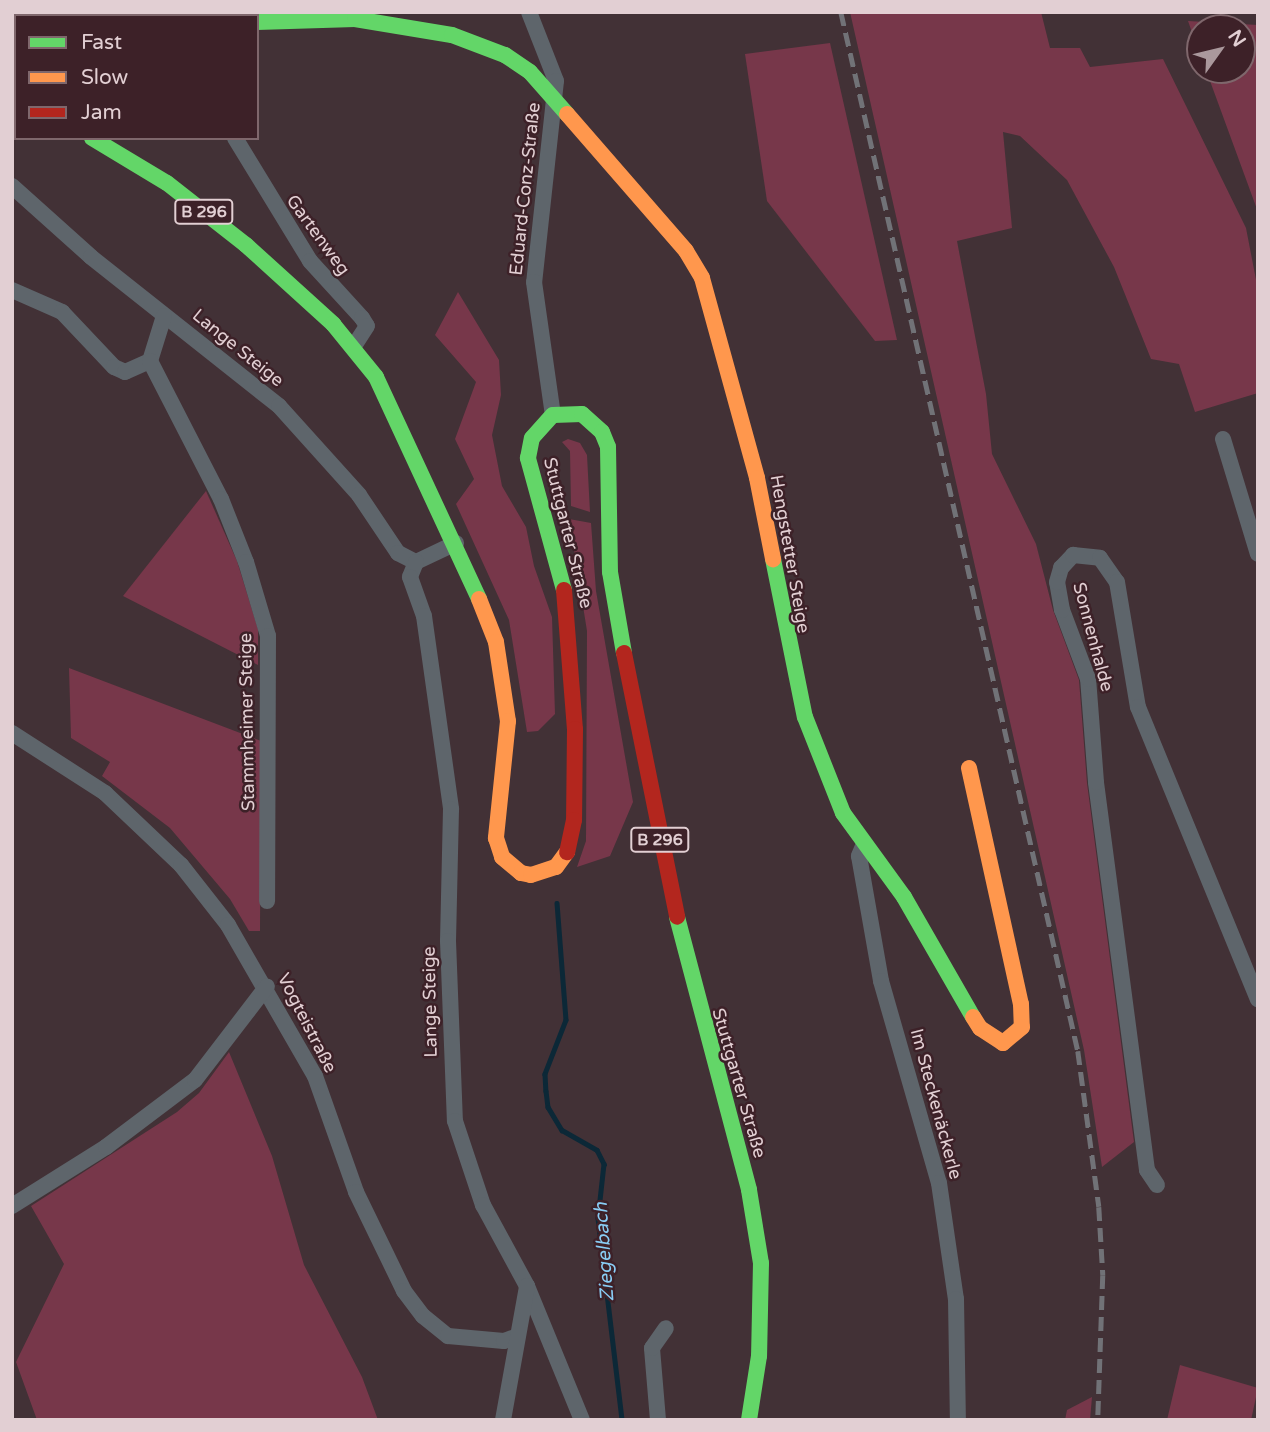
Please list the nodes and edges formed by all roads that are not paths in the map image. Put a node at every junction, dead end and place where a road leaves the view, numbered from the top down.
1 (529, 12) edge
2 (259, 22) edge
3 (553, 100) junction
4 (95, 140) edge
5 (236, 140) edge
6 (12, 186) edge
7 (12, 290) edge
8 (164, 316) junction
9 (354, 346) junction
10 (150, 361) junction
11 (552, 415) junction
12 (1223, 439) dead end
13 (456, 543) junction
14 (1258, 554) edge
15 (416, 562) junction
16 (12, 733) edge
17 (969, 768) dead end
18 (864, 844) junction
19 (267, 901) dead end
20 (267, 986) junction
21 (1258, 999) edge
22 (1157, 1185) dead end
23 (12, 1206) edge
24 (527, 1286) junction
25 (666, 1328) dead end
26 (515, 1337) junction
27 (503, 1420) edge
28 (582, 1420) edge
29 (658, 1420) edge
30 (749, 1420) edge
31 (958, 1420) edge

1 - 3 street, Eduard-Conz-Straße
2 - 3 main road, Hengstetter Steige
3 - 11 street, Eduard-Conz-Straße
3 - 18 main road, Hengstetter Steige
4 - 9 main road, Stuttgarter Straße / B 296
5 - 9 street, Gartenweg
6 - 8 street, Lange Steige
7 - 10 street
8 - 10 street
8 - 15 street, Lange Steige
9 - 13 main road, Stuttgarter Straße / B 296
10 - 19 street, Stammheimer Steige
11 - 13 main road, Stuttgarter Straße / B 296
11 - 30 main road, Stuttgarter Straße / B 296
12 - 14 street
13 - 15 street
15 - 24 street, Lange Steige
16 - 20 street, Vogteistraße
17 - 18 main road, Hengstetter Steige
18 - 31 street, Im Steckenäckerle
20 - 23 street
20 - 26 street, Vogteistraße
21 - 22 street, Sonnenhalde
24 - 26 street
24 - 28 street, Lange Steige
25 - 29 street
26 - 27 street

